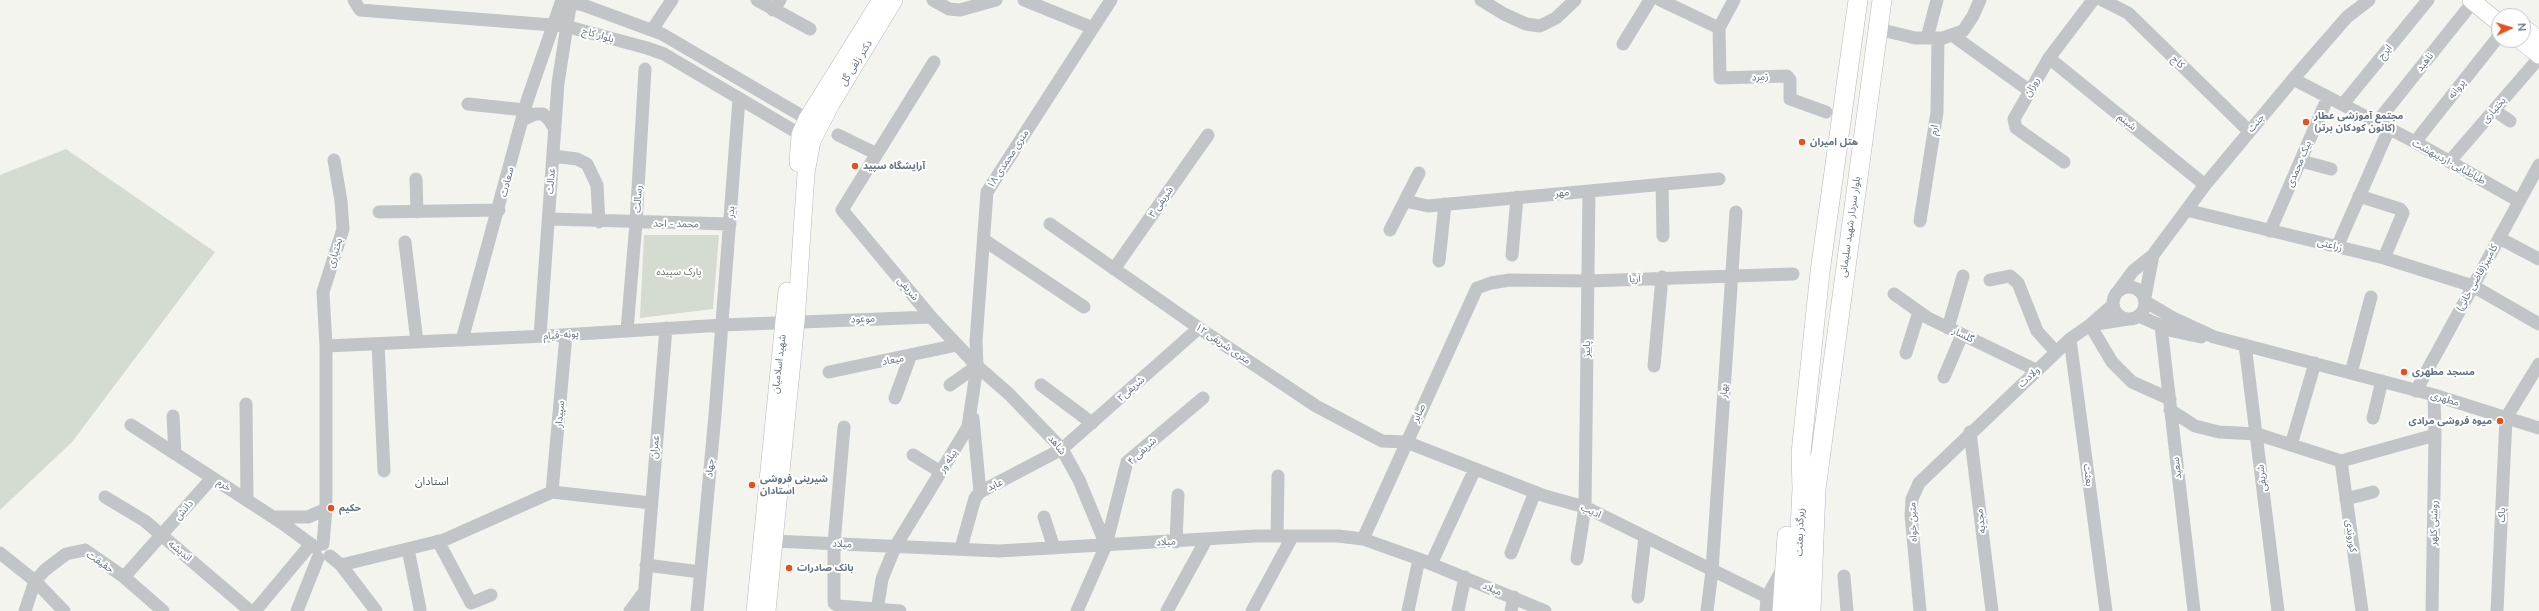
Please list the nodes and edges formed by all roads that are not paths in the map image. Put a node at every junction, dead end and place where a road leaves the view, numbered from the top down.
1 (343, 0) edge
2 (556, 0) edge
3 (672, 0) edge
4 (757, 0) edge
5 (881, 0) edge
6 (894, 0) edge
7 (933, 0) edge
8 (996, 0) edge
9 (1024, 0) edge
10 (1111, 0) edge
11 (1481, 0) edge
12 (1576, 0) edge
13 (1650, 0) edge
14 (1660, 0) edge
15 (1734, 0) edge
16 (1858, 0) edge
17 (1882, 0) edge
18 (1937, 0) edge
19 (1980, 0) edge
20 (2093, 0) edge
21 (2102, 0) edge
22 (2369, 0) edge
23 (2428, 0) edge
24 (566, 1) edge
25 (2477, 1) edge
26 (357, 5) edge
27 (776, 5) edge
28 (2492, 8) edge
29 (2491, 15) edge
30 (560, 25) junction
31 (1093, 28) junction
32 (1719, 28) junction
33 (810, 29) dead end
34 (1878, 29) junction
35 (652, 30) junction
36 (2531, 34) edge
37 (1952, 35) junction
38 (1933, 38) junction
39 (2539, 40) edge
40 (1623, 44) dead end
41 (2491, 46) edge
42 (2529, 48) edge
43 (2539, 57) edge
44 (2049, 58) junction
45 (934, 62) dead end
46 (645, 69) dead end
47 (2293, 79) junction
48 (2030, 91) junction
49 (2328, 97) junction
50 (739, 99) junction
51 (468, 104) dead end
52 (2343, 104) junction
53 (2494, 110) junction
54 (1826, 112) dead end
55 (523, 115) junction
56 (2510, 121) dead end
57 (2377, 122) junction
58 (555, 129) junction
59 (2389, 129) junction
60 (810, 130) junction
61 (2249, 131) junction
62 (838, 135) dead end
63 (1208, 135) dead end
64 (2415, 142) junction
65 (877, 154) junction
66 (553, 156) junction
67 (334, 160) dead end
68 (2300, 161) junction
69 (2450, 161) junction
70 (2064, 162) dead end
71 (2539, 165) edge
72 (2331, 169) dead end
73 (1419, 173) dead end
74 (416, 179) dead end
75 (1719, 179) dead end
76 (2535, 181) edge
77 (1832, 183) junction
78 (1662, 184) junction
79 (2205, 185) junction
80 (1855, 188) junction
81 (1589, 191) junction
82 (2360, 196) junction
83 (1517, 197) junction
84 (1405, 201) junction
85 (2519, 201) junction
86 (1444, 204) junction
87 (499, 210) junction
88 (2186, 210) junction
89 (379, 212) dead end
90 (417, 212) junction
91 (1736, 212) dead end
92 (549, 220) junction
93 (1920, 220) dead end
94 (599, 222) junction
95 (636, 223) junction
96 (730, 224) junction
97 (1050, 224) dead end
98 (1390, 230) dead end
99 (2270, 231) junction
100 (1663, 236) dead end
101 (2499, 238) junction
102 (984, 240) junction
103 (405, 242) dead end
104 (2337, 247) junction
105 (1512, 255) dead end
106 (2152, 255) junction
107 (2384, 258) junction
108 (2539, 259) edge
109 (1439, 260) dead end
110 (1114, 269) junction
111 (1732, 274) junction
112 (1793, 274) dead end
113 (1963, 276) dead end
114 (1662, 277) junction
115 (1589, 280) junction
116 (1990, 280) dead end
117 (2472, 286) junction
118 (1477, 288) joint
119 (2120, 290) junction
120 (1894, 294) dead end
121 (2371, 298) dead end
122 (2145, 300) junction
123 (2113, 305) junction
124 (1084, 307) dead end
125 (1919, 312) junction
126 (931, 317) junction
127 (2133, 318) junction
128 (790, 322) junction
129 (2539, 324) edge
130 (723, 325) junction
131 (2090, 325) junction
132 (2161, 326) junction
133 (666, 328) junction
134 (1199, 328) junction
135 (1948, 328) junction
136 (627, 330) junction
137 (566, 335) junction
138 (1962, 335) junction
139 (540, 336) junction
140 (2214, 337) junction
141 (2070, 339) junction
142 (462, 340) junction
143 (417, 342) junction
144 (378, 344) junction
145 (958, 345) junction
146 (2245, 345) junction
147 (326, 346) junction
148 (2056, 352) junction
149 (1906, 354) dead end
150 (910, 357) junction
151 (2315, 362) junction
152 (2539, 364) edge
153 (977, 366) junction
154 (1654, 366) dead end
155 (2036, 370) junction
156 (829, 372) dead end
157 (2351, 373) junction
158 (1944, 377) dead end
159 (2382, 381) junction
160 (950, 385) dead end
161 (1041, 385) dead end
162 (2416, 391) junction
163 (2434, 395) junction
164 (895, 398) dead end
165 (1203, 398) dead end
166 (246, 404) dead end
167 (972, 404) junction
168 (2170, 405) junction
169 (173, 416) dead end
170 (2373, 418) dead end
171 (2506, 418) junction
172 (1092, 423) junction
173 (131, 425) dead end
174 (844, 427) dead end
175 (2539, 428) edge
176 (1970, 432) junction
177 (2257, 434) junction
178 (2435, 435) junction
179 (1406, 442) junction
180 (2291, 445) junction
181 (1062, 449) junction
182 (1801, 452) junction
183 (175, 454) junction
184 (913, 455) dead end
185 (1821, 455) junction
186 (2341, 461) junction
187 (1475, 469) junction
188 (384, 471) dead end
189 (941, 472) junction
190 (1278, 476) dead end
191 (212, 478) junction
192 (552, 492) junction
193 (980, 492) junction
194 (1535, 492) junction
195 (2374, 492) dead end
196 (1178, 495) dead end
197 (105, 497) dead end
198 (2346, 499) junction
199 (247, 500) junction
200 (650, 503) junction
201 (1585, 507) junction
202 (326, 510) junction
203 (272, 517) junction
204 (1044, 517) dead end
205 (161, 536) junction
206 (1277, 536) junction
207 (1292, 537) junction
208 (1645, 537) junction
209 (1363, 539) junction
210 (773, 540) junction
211 (1206, 540) junction
212 (438, 541) junction
213 (1176, 542) junction
214 (834, 544) junction
215 (1106, 545) junction
216 (895, 547) junction
217 (961, 548) junction
218 (1054, 548) junction
219 (408, 549) junction
220 (320, 550) junction
221 (0, 553) edge
222 (1511, 554) dead end
223 (1577, 559) dead end
224 (1425, 561) junction
225 (341, 565) junction
226 (1785, 565) junction
227 (646, 566) junction
228 (1712, 571) junction
229 (700, 572) junction
230 (1844, 576) dead end
231 (124, 577) junction
232 (1465, 577) junction
233 (35, 581) junction
234 (644, 592) junction
235 (491, 595) dead end
236 (1514, 597) junction
237 (1638, 597) dead end
238 (1767, 598) junction
239 (420, 609) dead end
240 (877, 610) edge
241 (25, 611) edge
242 (64, 611) edge
243 (163, 611) edge
244 (250, 611) edge
245 (255, 611) edge
246 (297, 611) edge
247 (376, 611) edge
248 (630, 611) edge
249 (643, 611) edge
250 (696, 611) edge
251 (755, 611) edge
252 (767, 611) edge
253 (900, 611) edge
254 (1077, 611) edge
255 (1167, 611) edge
256 (1252, 611) edge
257 (1408, 611) edge
258 (1458, 611) edge
259 (1510, 611) edge
260 (1545, 611) edge
261 (1707, 611) edge
262 (1766, 611) edge
263 (1782, 611) edge
264 (1796, 611) edge
265 (1811, 611) edge
266 (1821, 611) edge
267 (1847, 611) edge
268 (1920, 611) edge
269 (1992, 611) edge
270 (2106, 611) edge
271 (2194, 611) edge
272 (2278, 611) edge
273 (2362, 611) edge
274 (2432, 611) edge
275 (2497, 611) edge

1 - 26 street, بلوار کاج
2 - 24 street
3 - 35 street
4 - 27 street
5 - 60 main road, دکتر زلفی گل
6 - 60 main road, دکتر زلفی گل
7 - 8 street
9 - 31 street
10 - 31 street, ۱۸ متری محمدی
11 - 12 street
13 - 40 street
14 - 32 street
15 - 32 street
16 - 77 highway
17 - 34 highway, بلوار سردار شهید سلیمانی
18 - 38 street, ارم
19 - 37 street
20 - 44 street, روژان
21 - 61 street, کاج
22 - 47 street, جنت
23 - 52 street, ایرج
24 - 30 street
24 - 35 street
25 - 28 main road
25 - 29 main road
25 - 57 street, ناهید
26 - 30 street, بلوار کاج
27 - 33 street
30 - 50 street, بلوار کاج
30 - 55 street, سعادت
30 - 58 street, عدالت
31 - 102 street, ۱۸ متری محمدی
32 - 54 street, زمرد
34 - 38 street
34 - 80 highway, بلوار سردار شهید سلیمانی
35 - 60 street
36 - 39 main road
37 - 38 street
37 - 48 street
38 - 93 street, ارم
41 - 64 street, پروانه
42 - 43 main road
43 - 53 street, بختیاری
44 - 48 street, روژان
44 - 79 street, شبنم
45 - 65 street
46 - 95 street, رسالت
47 - 49 street, طباطبایی-اردیبهشت
47 - 61 street, جنت
48 - 70 street, روژان
49 - 52 street, طباطبایی-اردیبهشت
49 - 68 street, بیک محمدی
50 - 60 street, بلوار کاج
50 - 96 street, بدر
51 - 55 street
52 - 57 street, طباطبایی-اردیبهشت
53 - 56 street
53 - 69 street, بختیاری
55 - 58 street
55 - 87 street, سعادت
57 - 59 street, طباطبایی-اردیبهشت
58 - 66 street, عدالت
59 - 64 street, طباطبایی-اردیبهشت
59 - 82 street
60 - 128 main road, شهید اسلامیان
61 - 79 street, جنت
62 - 65 street
63 - 110 street, شریفی ۳
64 - 69 street, طباطبایی-اردیبهشت
65 - 126 street, شریفی
66 - 92 street, عدالت
66 - 94 street
67 - 147 street, بختیاری
68 - 72 street
68 - 99 street, بیک محمدی
69 - 85 street, طباطبایی-اردیبهشت
71 - 76 street, کامبیز(قاضی خانی)
73 - 84 street
74 - 90 street
75 - 78 street, مهر
76 - 85 street, کامبیز(قاضی خانی)
77 - 80 highway
77 - 182 highway
78 - 81 street, مهر
78 - 100 street
79 - 88 street, جنت
80 - 185 highway, بلوار سردار شهید سلیمانی
81 - 83 street, مهر
81 - 115 street, پاییز
82 - 104 street
82 - 107 street
83 - 86 street, مهر
83 - 105 street
84 - 86 street, مهر
84 - 98 street
85 - 101 street, کامبیز(قاضی خانی)
86 - 109 street
87 - 90 street
87 - 142 street, سعادت
88 - 99 street, زراعتی
88 - 106 street, جنت
89 - 90 street
91 - 111 street, بهار
92 - 94 street, محمد - احد
92 - 139 street, عدالت
94 - 95 street, محمد - احد
95 - 96 street, محمد - احد
95 - 136 street, رسالت
96 - 130 street, بدر
97 - 110 street, ۱۲ متری شریفی
99 - 104 street, زراعتی
101 - 108 street
101 - 117 street, کامبیز(قاضی خانی)
102 - 124 street
102 - 153 street, ۱۸ متری محمدی
103 - 143 street
104 - 107 street, زراعتی
106 - 119 street, جنت
106 - 122 street, جنت
107 - 117 street, زراعتی
110 - 134 street, ۱۲ متری شریفی
111 - 112 street, آریا
111 - 114 street, آریا
111 - 228 street, بهار
113 - 135 street
114 - 115 street, آریا
114 - 154 street
115 - 118 street, آریا
115 - 201 street, پاییز
116 - 148 street
117 - 129 street, زراعتی
117 - 162 street, کامبیز(قاضی خانی)
118 - 179 street, صابر
119 - 122 street
119 - 123 street
120 - 125 street, گلسار
121 - 157 street
122 - 127 street
122 - 140 street, مطهری
123 - 127 street
123 - 131 street, ولادت
125 - 135 street, گلسار
125 - 149 street
126 - 128 street, موعود
126 - 145 street, شریفی
127 - 131 street
127 - 132 street, مطهری
128 - 130 street, پونه-قیام
128 - 210 main road, شهید اسلامیان
128 - 251 main road, شهید اسلامیان
130 - 133 street, پونه-قیام
130 - 229 street, جهاد
131 - 141 street, ولادت
131 - 168 street
132 - 140 street, مطهری
132 - 168 street, سعید
133 - 136 street, پونه-قیام
133 - 200 street, عمران
134 - 172 street, شریفی۲
134 - 179 street, ۱۲ متری شریفی
135 - 138 street, گلسار
136 - 137 street, پونه-قیام
137 - 139 street, پونه-قیام
137 - 192 street, سپیدار
138 - 155 street, گلسار
138 - 158 street
139 - 142 street, پونه-قیام
140 - 146 street, مطهری
141 - 148 street, ولادت
141 - 270 street, بعثت
142 - 143 street, پونه-قیام
143 - 144 street, پونه-قیام
144 - 147 street, پونه-قیام
144 - 188 street
145 - 150 street, میعاد
145 - 153 street, شریفی
146 - 151 street, مطهری
146 - 177 street, شریفی
147 - 202 street
148 - 155 street, ولادت
150 - 156 street, میعاد
150 - 164 street
151 - 157 street, مطهری
151 - 180 street
152 - 171 street
153 - 160 street
153 - 167 street, پیله ور
153 - 181 street, شاهد
155 - 176 street, ولادت
157 - 159 street, مطهری
159 - 162 street, مطهری
159 - 170 street
161 - 172 street
162 - 163 street, مطهری
163 - 171 street, مطهری
163 - 178 street, روشنی کلهر
165 - 215 street, شریفی ۴
166 - 199 street
167 - 189 street, پیله ور
167 - 193 street
168 - 177 street
168 - 271 street, سعید
169 - 183 street
171 - 175 street, مطهری
171 - 275 street, پاک
172 - 181 street, شریفی۲
173 - 183 street, خرم
174 - 214 street
176 - 268 street, متین خواه
176 - 269 street, مجدیه
177 - 180 street
177 - 272 street, شریفی
178 - 186 street
178 - 274 street, روشنی کلهر
179 - 187 street, ادیب
179 - 209 street, صابر
180 - 186 street
181 - 193 street, عابد
181 - 215 street, شاهد
182 - 226 highway
182 - 264 highway, زیرگذر بعثت
183 - 191 street, خرم
184 - 189 street
185 - 265 highway, زیرگذر بعثت
185 - 266 highway
186 - 198 street, کوروندی
187 - 194 street, ادیب
187 - 224 street
189 - 216 street, پیله ور
190 - 206 street
191 - 199 street, خرم
191 - 205 street, دانش
192 - 200 street
192 - 212 street
193 - 217 street, عابد
194 - 201 street, ادیب
194 - 222 street
195 - 198 street
196 - 213 street
197 - 205 street, اندیشه
198 - 273 street, کوروندی
199 - 203 street, خرم
200 - 227 street, عمران
201 - 208 street, ادیب
201 - 223 street, پاییز
202 - 203 street
202 - 220 street
203 - 220 street, خرم
204 - 218 street
205 - 231 street, دانش
205 - 244 street, اندیشه
206 - 207 street, میلاد
206 - 211 street, میلاد
207 - 209 street, میلاد
207 - 256 street
208 - 228 street, ادیب
208 - 237 street
209 - 224 street, میلاد
210 - 214 street, میلاد
210 - 252 main road, شهید اسلامیان
211 - 213 street, میلاد
211 - 255 street
212 - 219 street
212 - 235 street
213 - 215 street, میلاد
214 - 216 street, میلاد
214 - 240 street
215 - 218 street, میلاد
215 - 254 street, شریفی ۴
216 - 217 street, میلاد
216 - 240 street, پیله ور
217 - 218 street, میلاد
219 - 225 street
219 - 239 street
220 - 225 street, خرم
220 - 245 street
220 - 246 street
221 - 233 street
224 - 232 street, میلاد
224 - 257 street
225 - 247 street, خرم
226 - 238 street
226 - 263 highway
227 - 229 street
227 - 234 street, عمران
228 - 238 street, ادیب
228 - 261 street, بهار
229 - 250 street, جهاد
230 - 267 street
231 - 233 street, حقیقت
231 - 243 street, حقیقت
232 - 236 street, میلاد
232 - 258 street
233 - 241 street
233 - 242 street
234 - 248 street
234 - 249 street, عمران
236 - 259 street
236 - 260 street, میلاد
238 - 262 street
240 - 253 street

